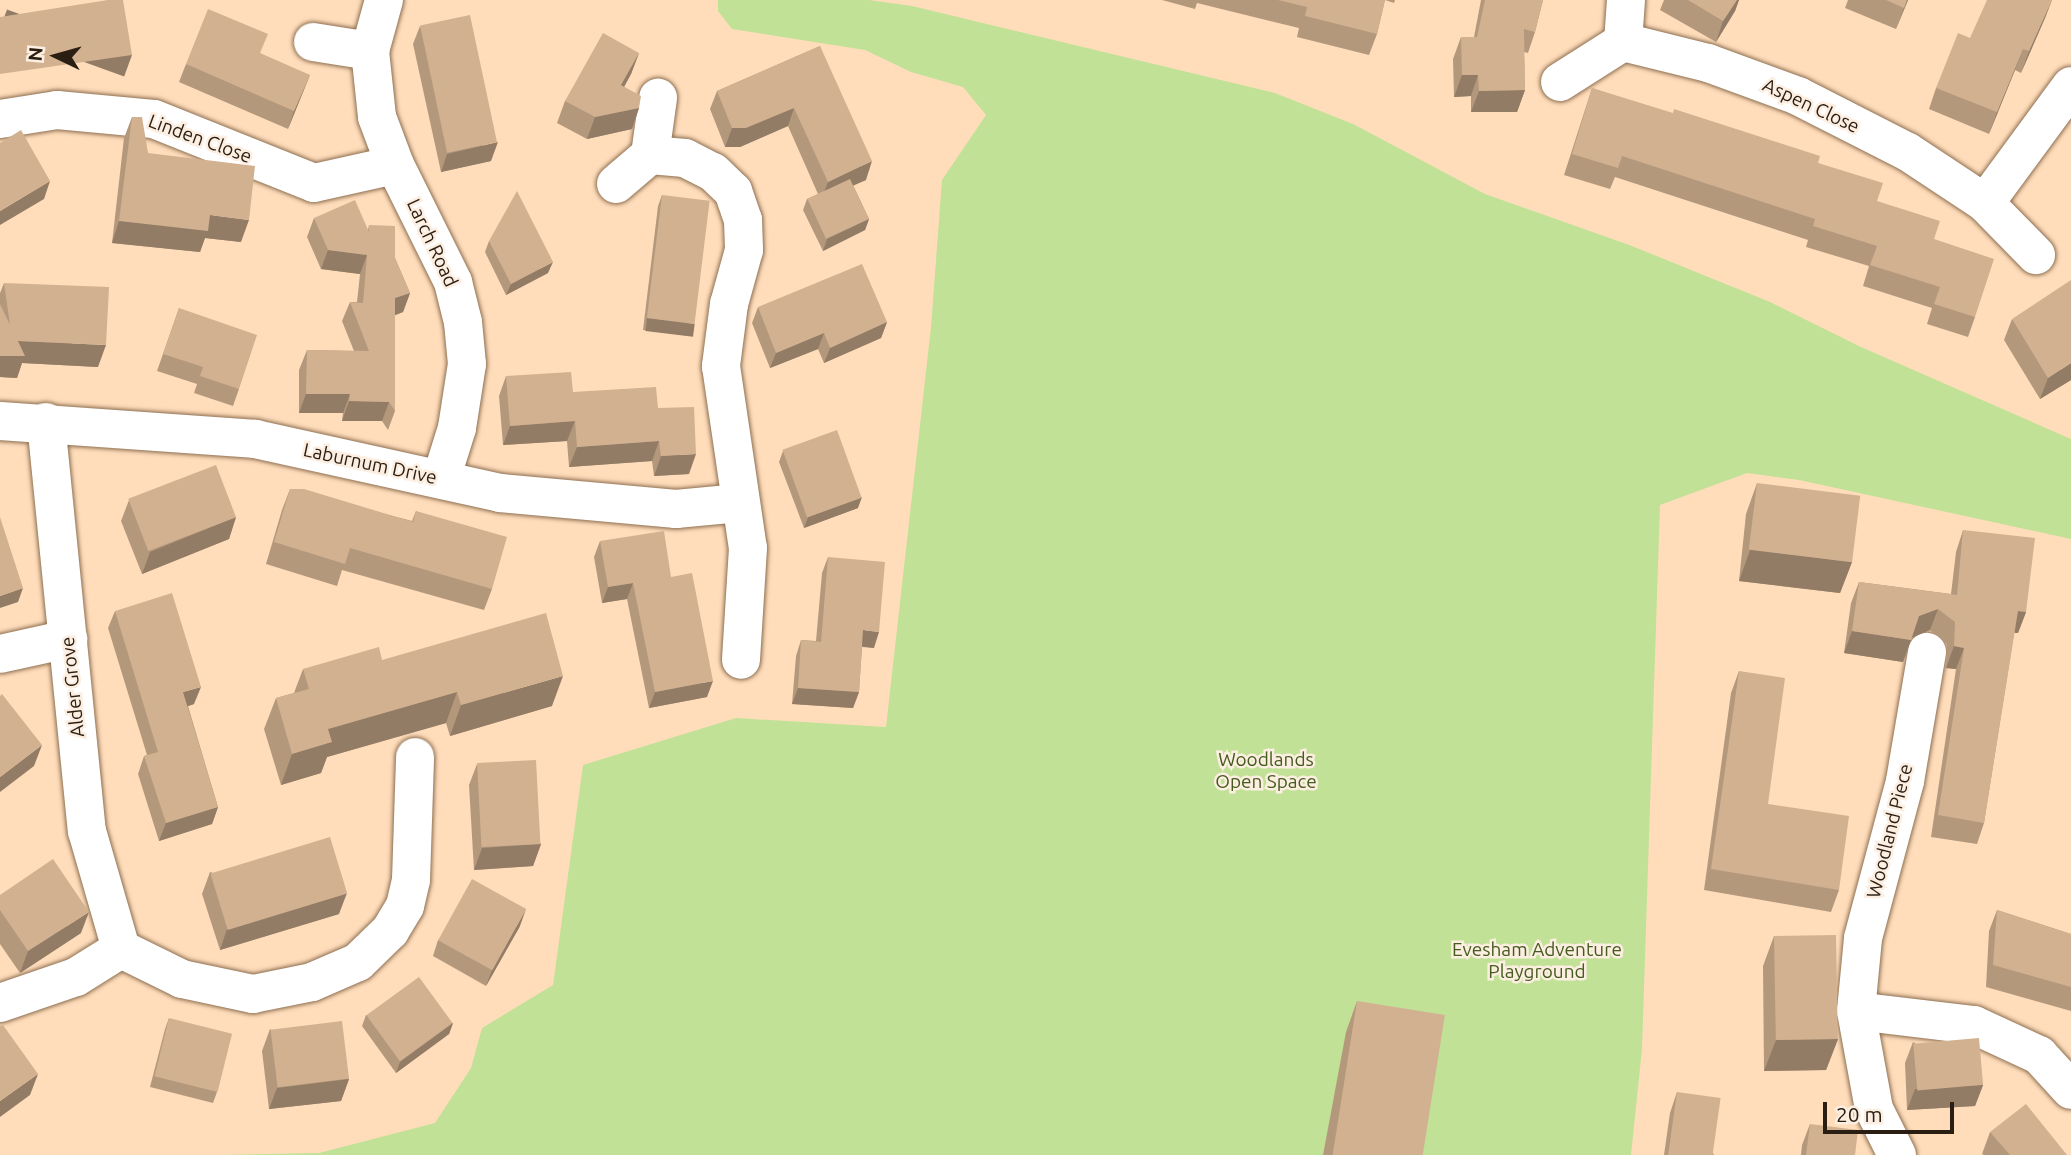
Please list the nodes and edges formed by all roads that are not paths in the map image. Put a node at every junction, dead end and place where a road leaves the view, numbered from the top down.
1 (384, 0) edge
2 (1626, 0) edge
3 (313, 42) dead end
4 (1623, 42) junction
5 (370, 51) junction
6 (1560, 82) dead end
7 (2071, 86) edge
8 (658, 98) dead end
9 (0, 119) edge
10 (650, 155) junction
11 (395, 165) junction
12 (616, 184) dead end
13 (1984, 203) junction
14 (2036, 255) dead end
15 (0, 421) edge
16 (46, 422) junction
17 (441, 479) junction
18 (740, 503) junction
19 (68, 639) junction
20 (1927, 652) dead end
21 (0, 654) edge
22 (741, 660) dead end
23 (415, 757) dead end
24 (121, 949) junction
25 (0, 1003) edge
26 (1856, 1011) junction
27 (2071, 1090) edge
28 (1897, 1155) edge

1 - 5 street, Larch Road
2 - 4 street
3 - 5 street
4 - 6 street
4 - 13 street, Aspen Close
5 - 11 street, Larch Road
7 - 13 street
8 - 10 street
9 - 11 street, Linden Close
10 - 12 street
10 - 18 street
11 - 17 street, Larch Road
13 - 14 street, Aspen Close
15 - 16 street, Laburnum Drive
16 - 17 street, Laburnum Drive
16 - 19 street, Alder Grove
17 - 18 street, Laburnum Drive
18 - 22 street
19 - 21 street
19 - 24 street, Alder Grove
20 - 26 street, Woodland Piece
23 - 24 street
24 - 25 street
26 - 27 street
26 - 28 street, Woodland Piece

